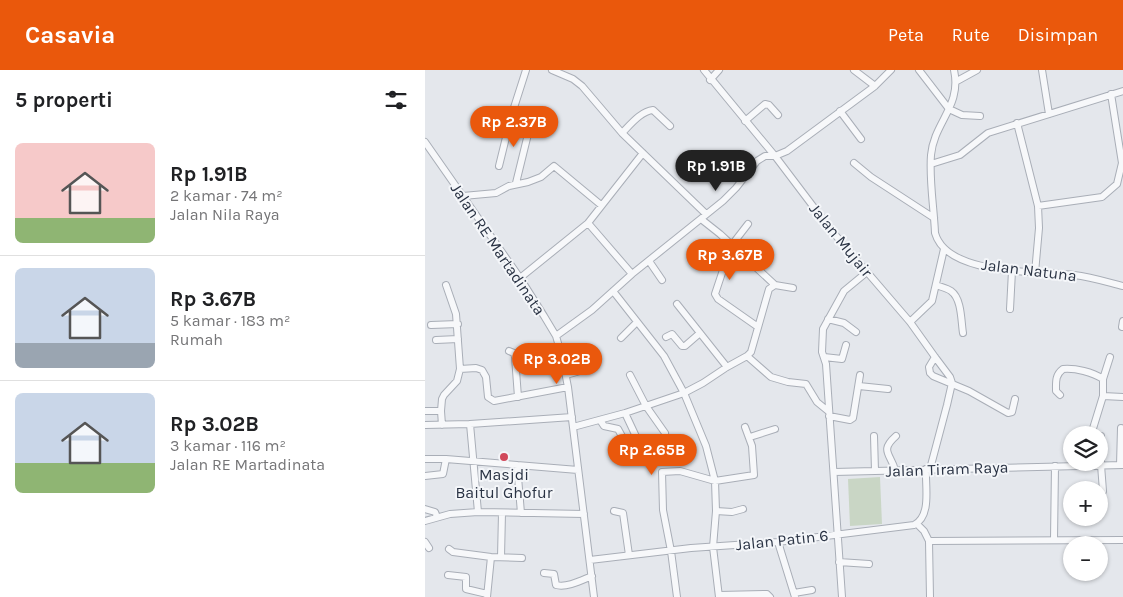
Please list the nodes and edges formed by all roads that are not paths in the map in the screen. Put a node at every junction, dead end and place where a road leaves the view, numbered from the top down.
1 (526, 70) edge
2 (552, 70) edge
3 (704, 70) edge
4 (719, 70) edge
5 (854, 70) edge
6 (891, 70) edge
7 (919, 70) edge
8 (954, 70) edge
9 (977, 70) edge
10 (1042, 70) edge
11 (711, 80) junction
12 (957, 82) junction
13 (875, 86) junction
14 (1123, 91) edge
15 (1111, 94) junction
16 (949, 109) junction
17 (840, 111) junction
18 (491, 113) dead end
19 (1049, 114) junction
20 (778, 115) dead end
21 (980, 116) dead end
22 (511, 117) junction
23 (745, 121) junction
24 (1017, 123) junction
25 (670, 126) dead end
26 (622, 133) junction
27 (861, 139) dead end
28 (425, 142) edge
29 (643, 153) junction
30 (775, 156) junction
31 (1122, 162) edge
32 (854, 163) dead end
33 (931, 164) junction
34 (499, 166) dead end
35 (517, 181) junction
36 (461, 193) junction
37 (601, 205) junction
38 (1038, 206) junction
39 (703, 217) junction
40 (934, 218) junction
41 (588, 223) junction
42 (749, 224) dead end
43 (731, 246) junction
44 (944, 249) junction
45 (649, 261) junction
46 (1012, 271) junction
47 (867, 272) junction
48 (1035, 272) junction
49 (633, 274) junction
50 (520, 278) junction
51 (662, 280) dead end
52 (446, 285) dead end
53 (775, 285) junction
54 (936, 285) junction
55 (1123, 286) edge
56 (793, 288) dead end
57 (613, 291) junction
58 (677, 304) dead end
59 (1010, 309) dead end
60 (828, 319) junction
61 (637, 322) junction
62 (910, 322) junction
63 (458, 324) junction
64 (431, 326) dead end
65 (757, 328) junction
66 (856, 332) dead end
67 (700, 333) junction
68 (963, 333) dead end
69 (556, 336) junction
70 (666, 337) dead end
71 (621, 338) dead end
72 (458, 339) junction
73 (436, 340) dead end
74 (846, 345) dead end
75 (509, 351) dead end
76 (747, 356) junction
77 (824, 357) junction
78 (935, 357) junction
79 (1110, 357) dead end
80 (593, 367) dead end
81 (727, 367) junction
82 (460, 368) junction
83 (566, 375) junction
84 (630, 375) dead end
85 (861, 376) dead end
86 (1103, 379) junction
87 (952, 383) junction
88 (859, 386) junction
89 (568, 387) junction
90 (889, 390) dead end
91 (684, 393) junction
92 (1059, 395) dead end
93 (518, 396) junction
94 (1103, 396) junction
95 (1123, 397) edge
96 (1015, 399) dead end
97 (647, 406) junction
98 (425, 411) edge
99 (441, 411) junction
100 (625, 413) junction
101 (828, 414) junction
102 (572, 417) junction
103 (600, 420) junction
104 (470, 424) junction
105 (425, 425) edge
106 (442, 425) junction
107 (573, 426) junction
108 (1094, 426) edge
109 (745, 427) dead end
110 (1121, 428) dead end
111 (775, 429) dead end
112 (665, 432) dead end
113 (874, 436) dead end
114 (896, 436) dead end
115 (750, 437) junction
116 (624, 440) dead end
117 (640, 445) dead end
118 (425, 459) edge
119 (446, 460) junction
120 (472, 462) junction
121 (517, 465) junction
122 (1108, 465) edge
123 (1121, 465) edge
124 (1055, 466) junction
125 (1063, 466) edge
126 (928, 469) junction
127 (578, 470) junction
128 (895, 470) junction
129 (875, 471) junction
130 (833, 472) junction
131 (425, 476) edge
132 (715, 481) junction
133 (743, 509) dead end
134 (425, 510) edge
135 (716, 510) junction
136 (614, 511) dead end
137 (478, 512) junction
138 (503, 513) junction
139 (521, 513) junction
140 (584, 514) junction
141 (924, 516) junction
142 (437, 517) junction
143 (425, 521) edge
144 (917, 524) junction
145 (924, 531) junction
146 (837, 534) junction
147 (1054, 540) junction
148 (1123, 540) edge
149 (778, 542) junction
150 (929, 542) junction
151 (713, 547) junction
152 (449, 549) dead end
153 (671, 551) junction
154 (629, 555) junction
155 (491, 557) junction
156 (501, 557) junction
157 (522, 558) dead end
158 (590, 560) junction
159 (839, 562) junction
160 (869, 564) dead end
161 (544, 573) dead end
162 (448, 575) dead end
163 (592, 576) junction
164 (812, 590) dead end
165 (795, 595) edge
166 (487, 596) edge
167 (719, 596) edge
168 (595, 597) edge
169 (677, 597) edge
170 (770, 597) edge
171 (842, 597) edge
172 (930, 597) edge

1 - 22 street
2 - 26 street
3 - 11 street, Jalan Mujair
4 - 11 street
5 - 13 street
6 - 13 street
7 - 16 street
8 - 12 street
9 - 12 street
10 - 19 street
11 - 23 street, Jalan Mujair
12 - 16 street
13 - 17 street
14 - 15 street
15 - 19 street
15 - 31 street
16 - 21 street
16 - 33 street
17 - 27 street
17 - 30 street
18 - 22 street
19 - 24 street
20 - 23 street
22 - 34 street
22 - 35 street
23 - 30 street, Jalan Mujair
24 - 33 street
24 - 38 street
25 - 26 street
26 - 29 street
28 - 36 street, Jalan RE Martadinata
29 - 37 street
29 - 39 street
30 - 39 street
30 - 47 street, Jalan Mujair
31 - 38 street
32 - 40 street
33 - 40 street
35 - 36 street
35 - 37 street
36 - 50 street, Jalan RE Martadinata
37 - 41 street
38 - 48 street
39 - 43 street
39 - 45 street
40 - 44 street
41 - 49 street
41 - 50 street
42 - 43 street
43 - 53 street
43 - 65 street
44 - 46 street, Jalan Natuna
44 - 54 street
45 - 49 street
45 - 51 street
46 - 48 street, Jalan Natuna
46 - 59 street
47 - 60 street
47 - 62 street, Jalan Mujair
48 - 55 street, Jalan Natuna
49 - 57 street
50 - 69 street, Jalan RE Martadinata
52 - 63 street
53 - 56 street
53 - 65 street
54 - 62 street
54 - 68 street
57 - 61 street
57 - 69 street
58 - 67 street
60 - 66 street
60 - 77 street
61 - 71 street
61 - 91 street
62 - 78 street, Jalan Mujair
63 - 64 street
63 - 72 street
65 - 76 street
67 - 70 street
67 - 81 street
69 - 83 street, Jalan RE Martadinata
72 - 73 street
72 - 82 street
74 - 77 street
75 - 93 street
76 - 81 street
76 - 101 street
77 - 101 street
78 - 87 street, Jalan Mujair
78 - 87 street
79 - 86 street
80 - 83 street
81 - 91 street
82 - 93 street
82 - 99 street
83 - 89 street, Jalan RE Martadinata
84 - 97 street
85 - 88 street
86 - 92 street
86 - 94 street
87 - 96 street
87 - 126 street
88 - 90 street
88 - 101 street
89 - 93 street
89 - 102 street, Jalan RE Martadinata
91 - 97 street
91 - 132 street
94 - 95 street
94 - 108 street
97 - 100 street
97 - 112 street
98 - 99 street
99 - 106 street
100 - 103 street
100 - 117 street
101 - 130 street
102 - 104 street
102 - 107 street, Jalan RE Martadinata
103 - 107 street
103 - 116 street
104 - 106 street
104 - 120 street
105 - 106 street
107 - 127 street, Jalan RE Martadinata
109 - 115 street
110 - 123 street
111 - 115 street
113 - 129 street
114 - 128 street
115 - 132 street
118 - 119 street
119 - 120 street
119 - 131 street
120 - 121 street
120 - 137 street
121 - 127 street
121 - 139 street
122 - 123 street, Jalan Tiram Raya
124 - 125 street, Jalan Tiram Raya
124 - 126 street, Jalan Tiram Raya
124 - 147 street
126 - 128 street, Jalan Tiram Raya
126 - 141 street
127 - 140 street, Jalan RE Martadinata
128 - 129 street, Jalan Tiram Raya
129 - 130 street, Jalan Tiram Raya
130 - 146 street
132 - 135 street
132 - 153 street
133 - 135 street
134 - 142 street
135 - 151 street
136 - 154 street
137 - 138 street
137 - 142 street
138 - 139 street
138 - 156 street
139 - 140 street
140 - 158 street, Jalan RE Martadinata
141 - 144 street
141 - 145 street
142 - 143 street
144 - 145 street
144 - 146 street, Jalan Patin 6
145 - 150 street
146 - 149 street, Jalan Patin 6
146 - 159 street
147 - 148 street
147 - 150 street
149 - 151 street, Jalan Patin 6
149 - 165 street
150 - 172 street
151 - 153 street, Jalan Patin 6
151 - 167 street
152 - 155 street
153 - 154 street, Jalan Patin 6
153 - 169 street
154 - 158 street, Jalan Patin 6
155 - 156 street
155 - 166 street
156 - 157 street
158 - 163 street, Jalan RE Martadinata
159 - 160 street
159 - 171 street
161 - 163 street
162 - 166 street
163 - 168 street, Jalan RE Martadinata
164 - 165 street
167 - 170 street

